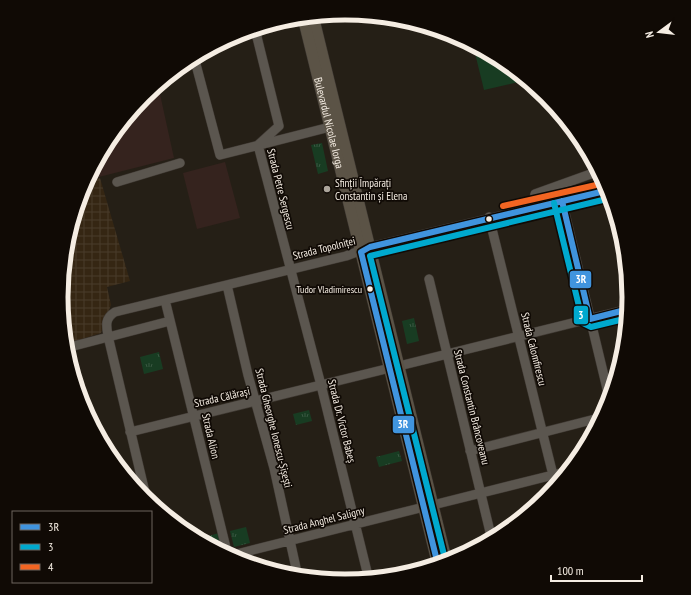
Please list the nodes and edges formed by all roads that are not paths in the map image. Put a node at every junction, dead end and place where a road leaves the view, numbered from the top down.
1 (314, 22) edge
2 (304, 23) edge
3 (256, 35) edge
4 (196, 64) edge
5 (330, 127) junction
6 (258, 145) junction
7 (180, 164) dead end
8 (593, 172) edge
9 (117, 182) dead end
10 (602, 192) edge
11 (562, 201) junction
12 (533, 208) junction
13 (489, 217) junction
14 (365, 250) junction
15 (289, 269) junction
16 (429, 279) dead end
17 (227, 285) junction
18 (165, 300) junction
19 (622, 311) edge
20 (590, 319) junction
21 (170, 321) junction
22 (108, 336) junction
23 (519, 336) junction
24 (72, 346) edge
25 (446, 355) junction
26 (394, 367) junction
27 (321, 385) junction
28 (607, 389) edge
29 (256, 402) junction
30 (194, 416) junction
31 (594, 419) edge
32 (130, 432) junction
33 (543, 432) junction
34 (470, 451) junction
35 (559, 474) edge
36 (553, 476) junction
37 (554, 480) edge
38 (144, 488) edge
39 (481, 493) junction
40 (428, 506) junction
41 (356, 525) junction
42 (491, 534) edge
43 (289, 541) junction
44 (226, 547) edge
45 (238, 554) edge
46 (445, 557) edge
47 (437, 559) edge
48 (296, 571) edge
49 (368, 574) edge

1 - 14 main road, Bulevardul Nicolae Iorga
2 - 5 main road, Bulevardul Nicolae Iorga
3 - 6 street, Strada Petre Sergescu
4 - 6 street
5 - 6 street
5 - 14 main road, Bulevardul Nicolae Iorga
6 - 15 street, Strada Petre Sergescu
7 - 9 street
8 - 12 street
10 - 11 street, Strada Topolniței
11 - 12 street, Strada Topolniței
11 - 20 street
12 - 13 street, Strada Topolniței
13 - 14 street, Strada Topolniței
13 - 23 street, Strada Calomfirescu
14 - 15 street, Strada Topolniței
14 - 26 main road
15 - 17 street, Strada Topolniței
15 - 27 street, Strada Dr. Victor Babeș
16 - 25 street, Strada Constantin Brâncoveanu
17 - 18 street, Strada Topolniței
17 - 29 street, Strada Gheorghe Ionescu-Șișești
18 - 21 street, Strada Alion
18 - 22 street, Strada Topolniței
19 - 20 street, Strada Călărași
20 - 23 street, Strada Călărași
20 - 28 street
21 - 22 street
21 - 30 street, Strada Alion
22 - 24 street
22 - 32 street
23 - 25 street, Strada Călărași
23 - 33 street, Strada Calomfirescu
25 - 26 street, Strada Călărași
25 - 34 street, Strada Constantin Brâncoveanu
26 - 27 street, Strada Călărași
26 - 40 main road
27 - 29 street, Strada Călărași
27 - 41 street, Strada Dr. Victor Babeș
29 - 30 street, Strada Călărași
29 - 43 street, Strada Gheorghe Ionescu-Șișești
30 - 32 street, Strada Călărași
30 - 44 street, Strada Alion
31 - 33 street
32 - 38 street
33 - 34 street
33 - 36 street, Strada Calomfirescu
34 - 39 street, Strada Constantin Brâncoveanu
35 - 36 street, Strada Anghel Saligny
36 - 37 street, Strada Calomfirescu
36 - 39 street, Strada Anghel Saligny
39 - 40 street, Strada Anghel Saligny
39 - 42 street, Strada Constantin Brâncoveanu
40 - 41 street, Strada Anghel Saligny
40 - 46 main road
40 - 47 main road
41 - 43 street, Strada Anghel Saligny
41 - 49 street, Strada Dr. Victor Babeș
43 - 45 street, Strada Anghel Saligny
43 - 48 street, Strada Gheorghe Ionescu-Șișești

